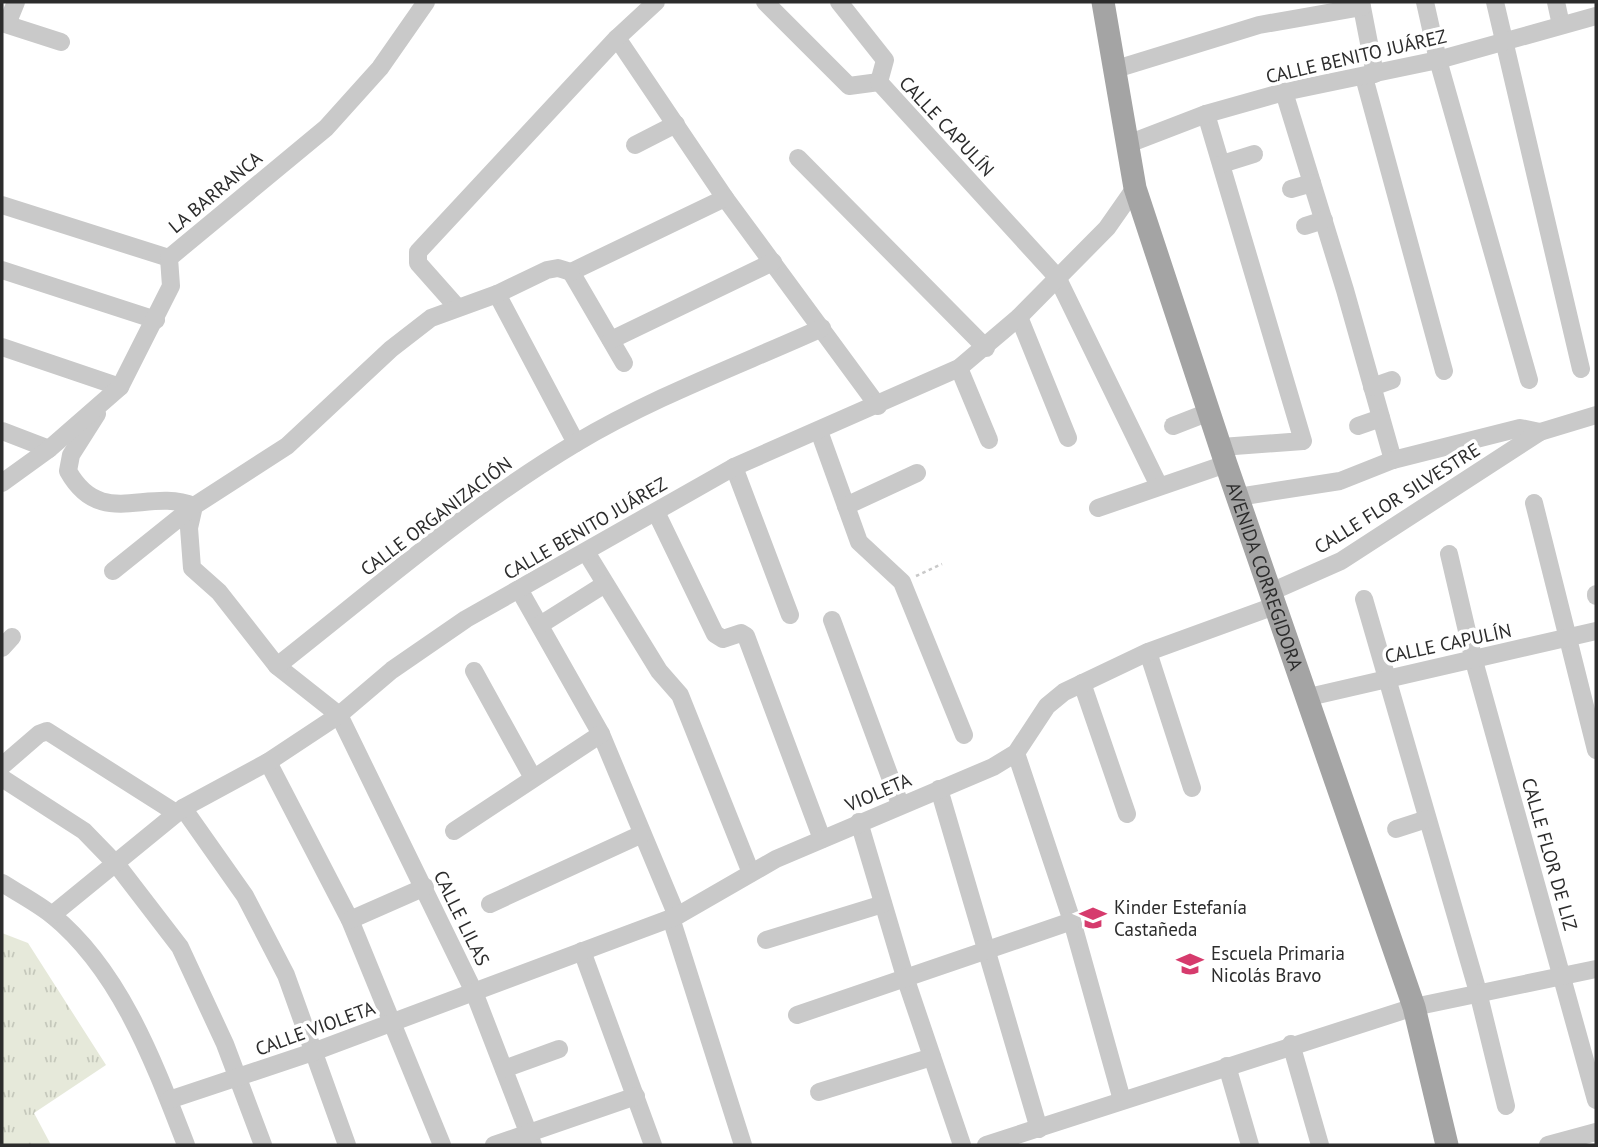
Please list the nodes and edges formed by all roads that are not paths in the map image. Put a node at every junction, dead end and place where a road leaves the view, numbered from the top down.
1 (16, 2) edge
2 (656, 2) edge
3 (765, 2) edge
4 (839, 2) edge
5 (1104, 2) edge
6 (1425, 2) edge
7 (1495, 2) edge
8 (1556, 2) edge
9 (423, 3) edge
10 (1361, 4) edge
11 (1596, 19) edge
12 (5, 24) edge
13 (1561, 25) junction
14 (617, 38) junction
15 (1504, 41) junction
16 (61, 42) dead end
17 (1438, 60) junction
18 (1116, 69) junction
19 (1370, 76) junction
20 (879, 82) junction
21 (1284, 92) junction
22 (1206, 114) junction
23 (676, 124) junction
24 (1128, 144) junction
25 (635, 145) dead end
26 (1254, 154) dead end
27 (798, 158) dead end
28 (1222, 164) junction
29 (1312, 183) junction
30 (1135, 188) junction
31 (1291, 190) dead end
32 (725, 198) junction
33 (2, 205) edge
34 (1324, 220) junction
35 (1305, 226) dead end
36 (169, 258) junction
37 (773, 262) junction
38 (2, 270) edge
39 (571, 272) junction
40 (1057, 276) junction
41 (497, 294) junction
42 (457, 307) junction
43 (1019, 317) junction
44 (156, 320) junction
45 (822, 328) junction
46 (611, 340) junction
47 (2, 346) edge
48 (986, 348) junction
49 (624, 363) dead end
50 (959, 368) junction
51 (1581, 369) dead end
52 (1444, 372) dead end
53 (1392, 380) dead end
54 (1529, 380) dead end
55 (120, 387) junction
56 (1372, 387) junction
57 (106, 400) junction
58 (878, 406) junction
59 (1209, 412) junction
60 (1596, 415) edge
61 (1381, 418) junction
62 (1173, 426) dead end
63 (1358, 426) dead end
64 (2, 431) edge
65 (819, 431) junction
66 (1539, 432) junction
67 (1068, 438) dead end
68 (989, 440) dead end
69 (576, 443) junction
70 (49, 449) junction
71 (1223, 455) junction
72 (1393, 460) junction
73 (734, 467) junction
74 (917, 473) dead end
75 (2, 483) edge
76 (1159, 486) junction
77 (1238, 496) junction
78 (1534, 503) dead end
79 (194, 506) junction
80 (846, 506) junction
81 (1098, 508) dead end
82 (656, 512) junction
83 (586, 552) junction
84 (1449, 554) dead end
85 (113, 571) dead end
86 (605, 584) junction
87 (520, 591) junction
88 (1275, 598) junction
89 (1364, 598) dead end
90 (790, 615) dead end
91 (832, 620) dead end
92 (540, 625) junction
93 (1596, 631) edge
94 (1567, 637) junction
95 (1148, 652) junction
96 (1474, 661) junction
97 (277, 666) junction
98 (474, 671) dead end
99 (1385, 678) junction
100 (1082, 683) junction
101 (1309, 697) junction
102 (339, 715) junction
103 (601, 734) junction
104 (964, 735) dead end
105 (1596, 750) edge
106 (1016, 753) junction
107 (268, 762) junction
108 (2, 766) edge
109 (2, 778) edge
110 (533, 778) junction
111 (1192, 788) dead end
112 (939, 789) junction
113 (900, 804) junction
114 (179, 811) junction
115 (1127, 814) dead end
116 (1427, 819) junction
117 (859, 822) junction
118 (1396, 829) dead end
119 (454, 831) dead end
120 (642, 834) junction
121 (822, 839) junction
122 (117, 865) junction
123 (751, 873) junction
124 (2, 883) edge
125 (425, 887) junction
126 (490, 904) dead end
127 (883, 904) junction
128 (52, 915) junction
129 (674, 917) junction
130 (350, 920) junction
131 (1072, 922) junction
132 (766, 940) dead end
133 (989, 950) junction
134 (582, 951) junction
135 (1596, 969) edge
136 (1563, 976) junction
137 (906, 980) junction
138 (474, 992) junction
139 (1478, 992) junction
140 (1414, 1007) junction
141 (797, 1015) dead end
142 (392, 1023) junction
143 (1291, 1045) junction
144 (559, 1049) dead end
145 (313, 1052) junction
146 (932, 1057) junction
147 (1227, 1066) junction
148 (504, 1069) junction
149 (236, 1077) junction
150 (819, 1092) dead end
151 (636, 1096) junction
152 (169, 1100) junction
153 (1122, 1100) junction
154 (1596, 1100) edge
155 (1506, 1106) dead end
156 (1039, 1129) junction
157 (1596, 1132) edge
158 (531, 1139) edge
159 (186, 1145) edge
160 (263, 1145) edge
161 (347, 1145) edge
162 (442, 1145) edge
163 (494, 1145) edge
164 (653, 1145) edge
165 (743, 1145) edge
166 (962, 1145) edge
167 (986, 1145) edge
168 (1250, 1145) edge
169 (1320, 1145) edge
170 (1447, 1145) edge
171 (1548, 1145) edge

1 - 12 street
2 - 14 street
3 - 20 street, CALLE CAPULÍN
4 - 20 street
5 - 18 main road, AVENIDA CORREGIDORA
6 - 17 street
7 - 15 street
8 - 13 street
9 - 36 street, LA BARRANCA
10 - 18 street
10 - 19 street
11 - 13 street, CALLE BENITO JUÁREZ
12 - 16 street
13 - 15 street, CALLE BENITO JUÁREZ
14 - 23 street
14 - 42 street
15 - 17 street, CALLE BENITO JUÁREZ
15 - 51 street
17 - 19 street, CALLE BENITO JUÁREZ
17 - 54 street
18 - 24 main road, AVENIDA CORREGIDORA
19 - 21 street, CALLE BENITO JUÁREZ
19 - 52 street
20 - 40 street, CALLE CAPULÍN
21 - 22 street, CALLE BENITO JUÁREZ
21 - 29 street
22 - 24 street, CALLE BENITO JUÁREZ
22 - 28 street
23 - 25 street
23 - 32 street
24 - 30 main road, AVENIDA CORREGIDORA
26 - 28 street
27 - 48 street
28 - 71 street
29 - 31 street
29 - 34 street
30 - 40 street, CALLE BENITO JUÁREZ
30 - 59 main road, AVENIDA CORREGIDORA
32 - 37 street
32 - 39 street
33 - 36 street
34 - 35 street
34 - 56 street
36 - 44 street, LA BARRANCA
37 - 45 street
37 - 46 street
38 - 44 street
39 - 41 street
39 - 46 street
40 - 43 street, CALLE BENITO JUÁREZ
40 - 76 street, CALLE CAPULÍN
41 - 42 street
41 - 69 street
42 - 79 street
43 - 48 street, CALLE BENITO JUÁREZ
43 - 67 street
44 - 55 street, LA BARRANCA
45 - 58 street
45 - 69 street, CALLE ORGANIZACIÓN
46 - 49 street
47 - 55 street
48 - 50 street, CALLE BENITO JUÁREZ
50 - 58 street, CALLE BENITO JUÁREZ
50 - 68 street
53 - 56 street
55 - 57 street, LA BARRANCA
56 - 61 street
57 - 70 street, LA BARRANCA
57 - 79 street
58 - 65 street, CALLE BENITO JUÁREZ
59 - 62 street
59 - 71 main road, AVENIDA CORREGIDORA
60 - 66 street
61 - 63 street
61 - 72 street
64 - 70 street
65 - 73 street, CALLE BENITO JUÁREZ
65 - 80 street
66 - 72 street
66 - 88 street, CALLE FLOR SILVESTRE
69 - 97 street, CALLE ORGANIZACIÓN
70 - 75 street, LA BARRANCA
71 - 76 street
71 - 77 main road, AVENIDA CORREGIDORA
72 - 77 street
73 - 82 street, CALLE BENITO JUÁREZ
73 - 90 street
74 - 80 street
76 - 81 street
77 - 88 main road, AVENIDA CORREGIDORA
78 - 94 street
79 - 85 street
79 - 97 street
80 - 104 street
82 - 83 street, CALLE BENITO JUÁREZ
82 - 121 street
83 - 86 street
83 - 87 street, CALLE BENITO JUÁREZ
84 - 96 street, CALLE FLOR DE LIZ
86 - 92 street
86 - 123 street
87 - 92 street
87 - 102 street, CALLE BENITO JUÁREZ
88 - 95 street, VIOLETA
88 - 101 main road, AVENIDA CORREGIDORA
89 - 99 street
91 - 113 street
92 - 103 street
93 - 94 street, CALLE CAPULÍN
94 - 96 street, CALLE CAPULÍN
94 - 105 street
95 - 100 street, VIOLETA
95 - 111 street
96 - 99 street, CALLE CAPULÍN
96 - 136 street, CALLE FLOR DE LIZ
97 - 102 street
98 - 110 street
99 - 101 street, CALLE CAPULÍN
99 - 116 street
100 - 106 street, VIOLETA
100 - 115 street
101 - 140 main road, AVENIDA CORREGIDORA
102 - 107 street, CALLE BENITO JUÁREZ
102 - 125 street, CALLE LILAS
103 - 110 street
103 - 120 street
106 - 112 street, VIOLETA
106 - 131 street
107 - 114 street, CALLE BENITO JUÁREZ
107 - 130 street
108 - 114 street
109 - 122 street
110 - 119 street
112 - 113 street, VIOLETA
112 - 133 street
113 - 117 street, VIOLETA
114 - 122 street, CALLE BENITO JUÁREZ
114 - 145 street
116 - 118 street
116 - 139 street
117 - 121 street, VIOLETA
117 - 127 street
120 - 126 street
120 - 129 street
121 - 123 street, VIOLETA
122 - 128 street, CALLE BENITO JUÁREZ
122 - 149 street
123 - 129 street, VIOLETA
124 - 128 street
125 - 130 street
125 - 138 street, CALLE LILAS
127 - 132 street
127 - 137 street
128 - 152 street
129 - 134 street, VIOLETA
129 - 165 street
130 - 142 street
131 - 133 street
131 - 153 street
133 - 137 street
133 - 156 street
134 - 138 street, VIOLETA
134 - 151 street
135 - 136 street
136 - 139 street
136 - 154 street, CALLE FLOR DE LIZ
137 - 141 street
137 - 146 street
138 - 142 street, CALLE VIOLETA
138 - 148 street, CALLE LILAS
139 - 140 street
139 - 155 street
140 - 143 street
140 - 170 main road, AVENIDA CORREGIDORA
142 - 145 street, CALLE VIOLETA
142 - 162 street
143 - 147 street
143 - 169 street
144 - 148 street
145 - 149 street, CALLE VIOLETA
145 - 161 street
146 - 150 street
146 - 166 street
147 - 153 street
147 - 168 street
148 - 158 street, CALLE LILAS
149 - 152 street, CALLE VIOLETA
149 - 160 street
151 - 158 street
151 - 164 street
152 - 159 street
153 - 156 street
156 - 167 street
157 - 171 street
158 - 163 street

